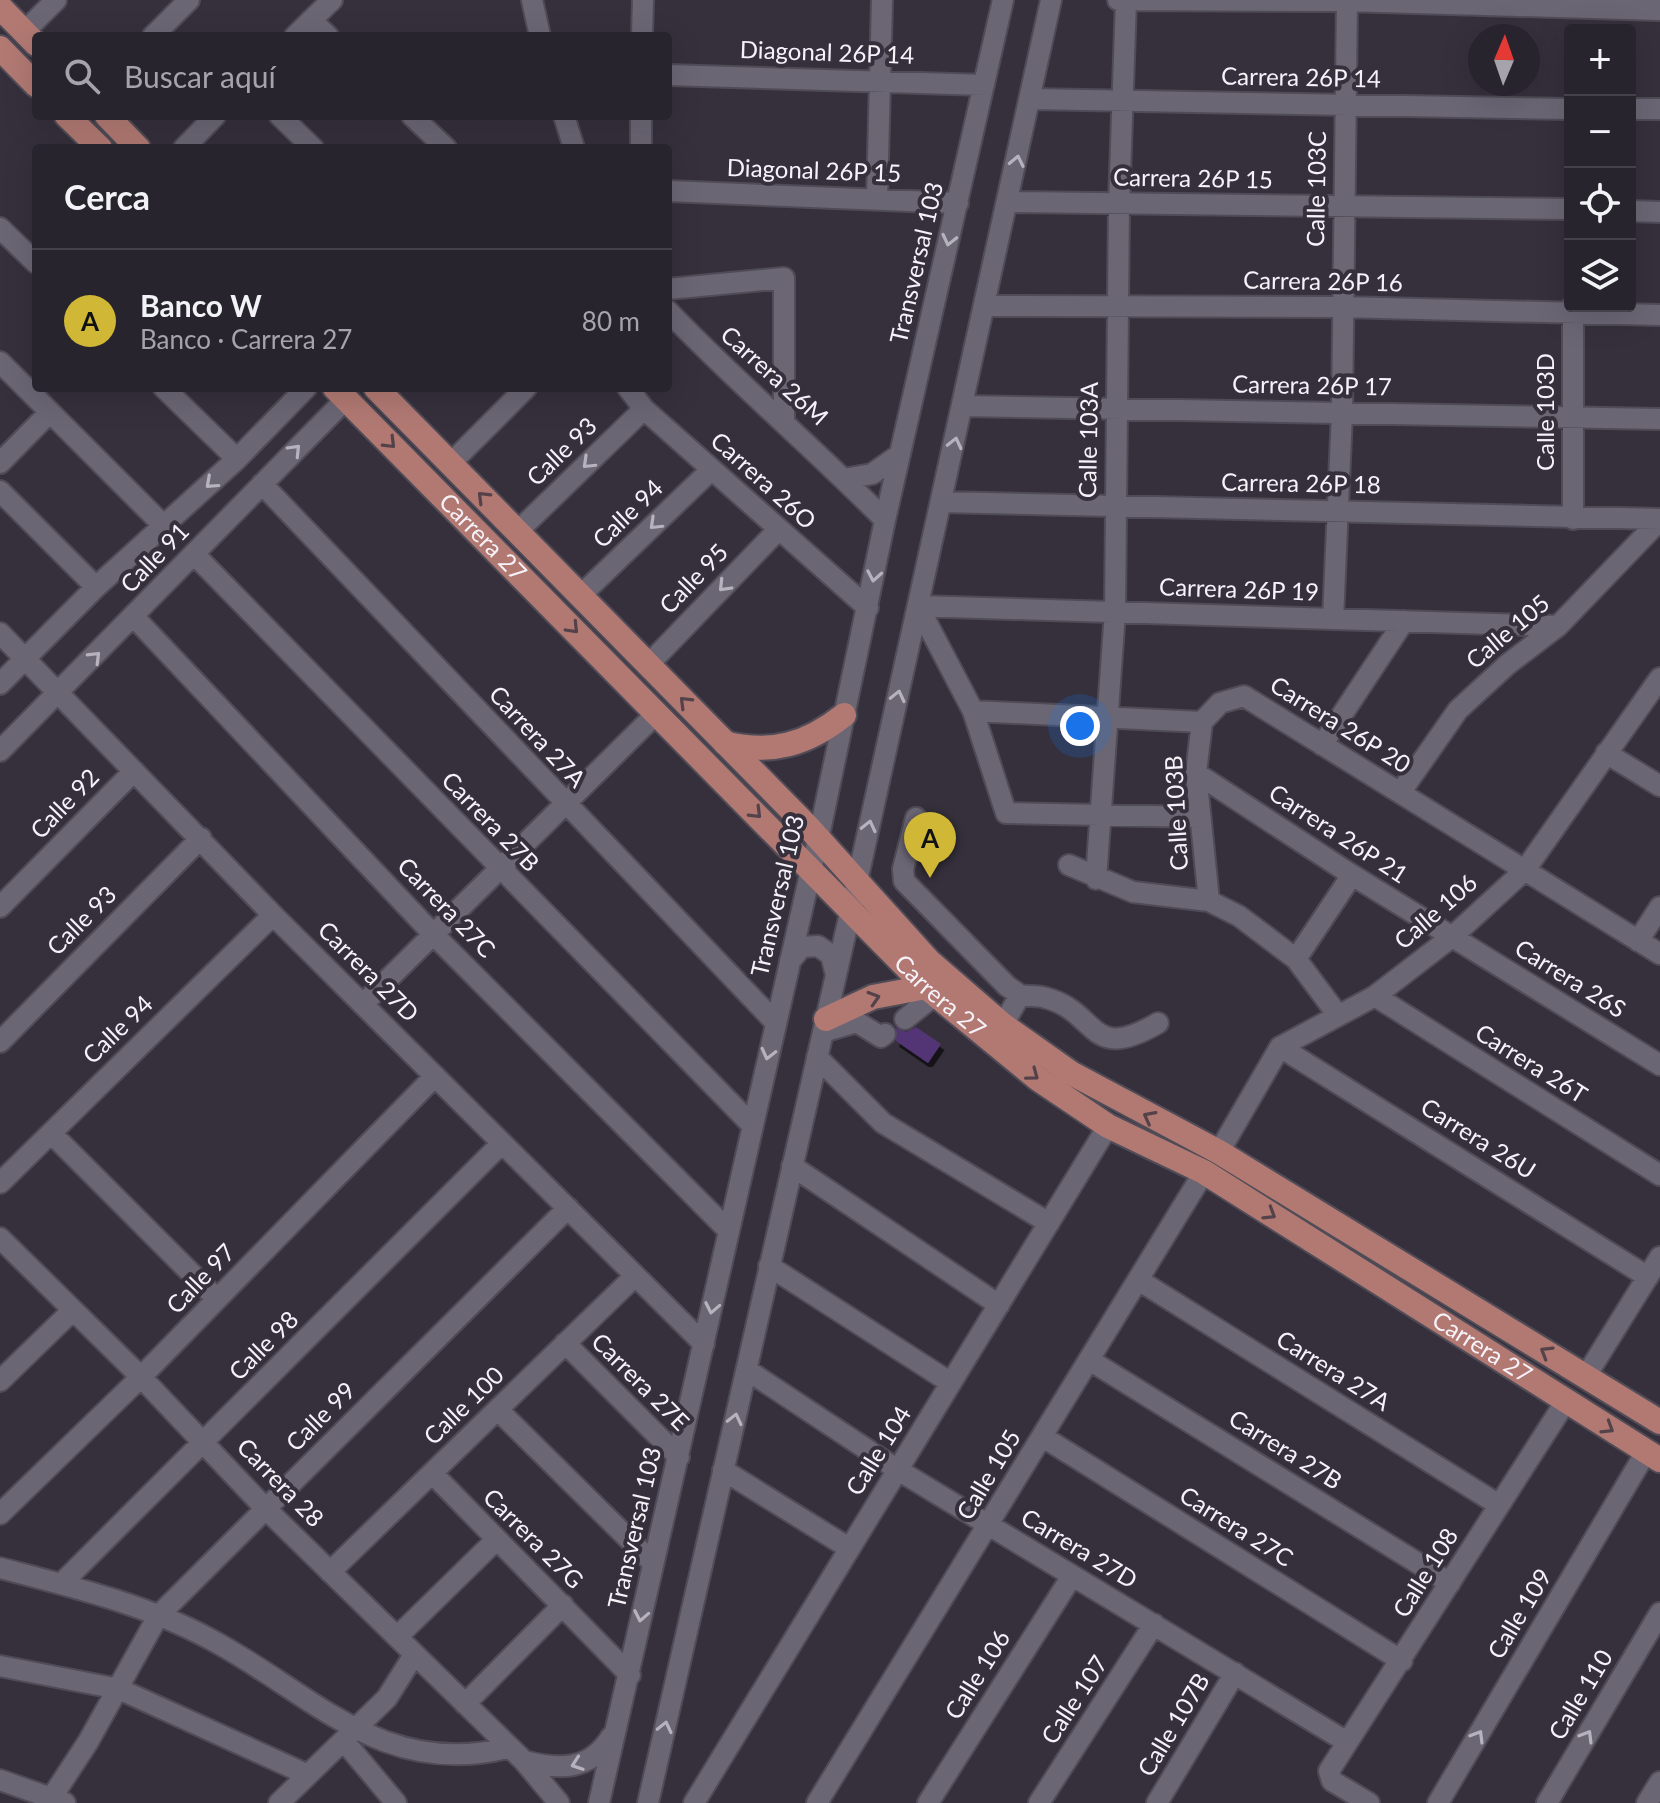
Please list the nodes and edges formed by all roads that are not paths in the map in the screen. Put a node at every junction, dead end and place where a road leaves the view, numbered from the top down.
1 (56, 0) edge
2 (189, 0) edge
3 (332, 0) edge
4 (532, 0) edge
5 (643, 0) edge
6 (882, 0) edge
7 (1003, 0) edge
8 (1051, 0) edge
9 (1118, 0) edge
10 (1126, 0) edge
11 (1347, 0) edge
12 (1581, 4) edge
13 (0, 7) edge
14 (1660, 10) edge
15 (311, 20) junction
16 (1580, 24) edge
17 (34, 32) edge
18 (157, 32) edge
19 (299, 32) edge
20 (324, 32) edge
21 (539, 32) edge
22 (642, 32) edge
23 (30, 38) edge
24 (2, 56) edge
25 (672, 75) edge
26 (880, 80) junction
27 (32, 82) edge
28 (984, 85) junction
29 (1031, 99) junction
30 (1124, 100) junction
31 (1344, 105) junction
32 (1564, 109) edge
33 (1636, 109) edge
34 (1660, 109) edge
35 (71, 120) edge
36 (111, 120) edge
37 (211, 120) edge
38 (284, 120) edge
39 (416, 120) edge
40 (565, 120) edge
41 (641, 120) edge
42 (96, 144) edge
43 (134, 144) edge
44 (188, 144) edge
45 (309, 144) edge
46 (442, 144) edge
47 (573, 144) edge
48 (641, 144) edge
49 (672, 191) edge
50 (877, 198) junction
51 (1008, 202) junction
52 (958, 203) junction
53 (1119, 204) junction
54 (1343, 206) junction
55 (1564, 209) edge
56 (1636, 211) edge
57 (1660, 212) edge
58 (0, 228) edge
59 (32, 259) edge
60 (672, 289) edge
61 (985, 306) junction
62 (1118, 306) junction
63 (1342, 307) junction
64 (1564, 310) edge
65 (1572, 312) edge
66 (1607, 312) edge
67 (672, 315) edge
68 (1660, 315) edge
69 (0, 362) edge
70 (168, 392) edge
71 (302, 392) edge
72 (310, 392) edge
73 (380, 392) edge
74 (522, 392) edge
75 (631, 392) edge
76 (337, 401) edge
77 (963, 406) junction
78 (644, 409) junction
79 (1115, 409) junction
80 (50, 412) junction
81 (1342, 413) junction
82 (1571, 416) junction
83 (1660, 419) edge
84 (784, 420) junction
85 (899, 455) junction
86 (237, 459) junction
87 (0, 463) edge
88 (450, 464) junction
89 (711, 470) junction
90 (844, 479) junction
91 (262, 484) junction
92 (0, 491) edge
93 (941, 502) junction
94 (1115, 505) junction
95 (1338, 510) junction
96 (1573, 519) junction
97 (885, 520) junction
98 (1660, 520) edge
99 (164, 526) junction
100 (778, 530) junction
101 (517, 532) junction
102 (195, 555) junction
103 (96, 587) junction
104 (580, 596) junction
105 (918, 606) junction
106 (868, 608) junction
107 (1115, 612) junction
108 (134, 617) junction
109 (1333, 619) junction
110 (1404, 621) junction
111 (1558, 626) junction
112 (0, 633) edge
113 (26, 658) junction
114 (648, 665) junction
115 (1660, 678) edge
116 (0, 684) edge
117 (59, 693) junction
118 (973, 711) junction
119 (657, 713) junction
120 (844, 715) junction
121 (1108, 718) junction
122 (1202, 722) junction
123 (725, 743) junction
124 (1322, 745) junction
125 (0, 751) edge
126 (1606, 753) junction
127 (134, 771) junction
128 (1196, 773) junction
129 (1660, 786) edge
130 (1400, 793) junction
131 (565, 805) junction
132 (1103, 815) junction
133 (1199, 817) junction
134 (916, 818) dead end
135 (818, 837) junction
136 (201, 838) junction
137 (1069, 865) dead end
138 (811, 869) junction
139 (1525, 870) junction
140 (501, 871) junction
141 (1352, 875) junction
142 (1096, 879) junction
143 (857, 880) junction
144 (1209, 901) junction
145 (0, 907) edge
146 (1660, 907) edge
147 (851, 909) junction
148 (273, 915) junction
149 (434, 935) junction
150 (1453, 936) junction
151 (1638, 941) junction
152 (1660, 954) edge
153 (1296, 959) junction
154 (789, 963) junction
155 (835, 971) junction
156 (931, 991) junction
157 (1020, 995) junction
158 (1375, 996) junction
159 (363, 1004) junction
160 (1337, 1014) junction
161 (905, 1019) dead end
162 (776, 1023) junction
163 (1158, 1023) dead end
164 (824, 1025) junction
165 (1003, 1025) junction
166 (885, 1034) dead end
167 (0, 1042) edge
168 (1280, 1047) junction
169 (817, 1057) junction
170 (1660, 1065) edge
171 (435, 1076) junction
172 (751, 1124) junction
173 (1108, 1126) junction
174 (51, 1133) junction
175 (502, 1143) junction
176 (1219, 1152) junction
177 (792, 1166) junction
178 (1204, 1172) junction
179 (1660, 1175) edge
180 (0, 1183) edge
181 (568, 1208) junction
182 (1049, 1223) junction
183 (727, 1229) junction
184 (1, 1243) edge
185 (1660, 1257) edge
186 (769, 1266) junction
187 (634, 1277) junction
188 (1648, 1277) junction
189 (1140, 1281) junction
190 (217, 1299) junction
191 (999, 1305) junction
192 (72, 1311) junction
193 (565, 1343) junction
194 (704, 1344) junction
195 (1091, 1361) junction
196 (747, 1370) junction
197 (1586, 1376) junction
198 (141, 1377) junction
199 (0, 1381) edge
200 (951, 1383) junction
201 (1566, 1401) junction
202 (498, 1410) junction
203 (1660, 1422) edge
204 (1043, 1437) junction
205 (206, 1442) junction
206 (1653, 1456) edge
207 (679, 1457) junction
208 (723, 1470) junction
209 (898, 1470) junction
210 (432, 1473) junction
211 (1499, 1505) junction
212 (266, 1509) junction
213 (0, 1514) edge
214 (990, 1525) junction
215 (496, 1540) junction
216 (849, 1548) junction
217 (652, 1562) junction
218 (0, 1568) edge
219 (330, 1572) junction
220 (1072, 1576) junction
221 (1450, 1583) junction
222 (61, 1584) junction
223 (563, 1605) junction
224 (1660, 1613) edge
225 (158, 1616) junction
226 (1154, 1624) junction
227 (397, 1637) junction
228 (414, 1655) junction
229 (1402, 1661) junction
230 (0, 1666) edge
231 (1235, 1673) junction
232 (630, 1675) junction
233 (119, 1689) junction
234 (465, 1704) junction
235 (615, 1727) junction
236 (349, 1735) junction
237 (1347, 1742) junction
238 (507, 1748) junction
239 (524, 1761) junction
240 (306, 1774) junction
241 (653, 1778) junction
242 (0, 1780) edge
243 (1660, 1782) edge
244 (1343, 1796) edge
245 (58, 1800) edge
246 (279, 1803) edge
247 (396, 1803) edge
248 (559, 1803) edge
249 (599, 1803) edge
250 (648, 1803) edge
251 (667, 1803) edge
252 (694, 1803) edge
253 (817, 1803) edge
254 (928, 1803) edge
255 (1039, 1803) edge
256 (1157, 1803) edge
257 (1369, 1803) edge
258 (1438, 1803) edge
259 (1547, 1803) edge
260 (1647, 1803) edge

1 - 17 street
2 - 18 street
3 - 15 street
4 - 21 street
5 - 22 street
6 - 26 street
7 - 28 street, Transversal 103
8 - 29 street
9 - 10 street
10 - 11 street
10 - 30 street, Calle 103A
11 - 12 street
11 - 31 street, Calle 103C
12 - 14 street
12 - 16 street
13 - 23 main road
15 - 19 street
15 - 20 street
24 - 27 main road
25 - 26 street, Diagonal 26P 14
26 - 28 street, Diagonal 26P 14
26 - 50 street
28 - 52 street, Transversal 103
29 - 30 street, Carrera 26P 14
51 -> 29 street
30 - 31 street, Carrera 26P 14
30 - 53 street, Calle 103A
31 - 32 street, Carrera 26P 14
31 - 54 street, Calle 103C
33 - 34 street
35 - 42 main road
36 - 43 main road
37 - 44 street
38 - 45 street
39 - 46 street
40 - 47 street
41 - 48 street
49 - 50 street, Diagonal 26P 15
50 - 52 street, Diagonal 26P 15
51 - 53 street, Carrera 26P 15
51 - 61 street
52 -> 85 street, Transversal 103
53 - 54 street, Carrera 26P 15
53 - 62 street, Calle 103A
54 - 55 street, Carrera 26P 15
54 - 63 street, Calle 103C
56 - 57 street
58 - 59 street
60 - 84 street
61 - 62 street, Carrera 26P 16
61 - 77 street
62 - 63 street, Carrera 26P 16
62 - 79 street, Calle 103A
63 - 64 street, Carrera 26P 16
63 - 81 street, Calle 103C
65 - 82 street, Calle 103D
66 - 68 street, Carrera 26P 16
67 - 84 street, Carrera 26M
69 - 80 street
70 - 86 street
71 - 86 street, Calle 91
72 - 76 street
73 - 88 main road, Carrera 27
74 - 88 street
75 - 78 street, Carrera 26O
91 -> 76 street, Calle 91
76 -> 119 main road, Carrera 27
77 - 79 street, Carrera 26P 17
93 -> 77 street
78 - 89 street, Carrera 26O
78 -> 101 street, Calle 93
79 - 81 street, Carrera 26P 17
79 - 94 street, Calle 103A
80 - 87 street
80 - 99 street
81 - 82 street, Carrera 26P 17
81 - 95 street, Calle 103C
82 - 83 street, Carrera 26P 17
82 - 96 street, Calle 103D
84 - 90 street, Carrera 26M
85 - 90 street
85 - 97 street, Transversal 103
86 -> 99 street, Calle 91
101 -> 88 main road, Carrera 27
89 - 100 street, Carrera 26O
89 -> 104 street, Calle 94
90 - 97 street, Carrera 26M
91 - 102 street, Calle 91
91 - 131 street, Carrera 27A
92 - 103 street
93 - 94 street, Carrera 26P 18
93 - 105 street
94 - 95 street, Carrera 26P 18
94 - 107 street, Calle 103A
95 - 96 street, Carrera 26P 18
95 - 109 street, Calle 103C
96 - 98 street, Carrera 26P 18
97 -> 106 street, Transversal 103
98 - 111 street, Calle 105
99 - 103 street, Calle 91
100 - 106 street, Carrera 26O
100 -> 114 street, Calle 95
101 - 104 main road, Carrera 27
102 - 108 street, Calle 91
102 - 140 street, Carrera 27B
103 - 113 street, Calle 91
104 - 114 main road, Carrera 27
105 - 107 street, Carrera 26P 19
105 - 118 street
143 -> 105 street
106 - 120 street, Transversal 103
107 - 109 street, Carrera 26P 19
107 - 121 street, Calle 103A
117 -> 108 street, Calle 91
108 - 149 street, Carrera 27C
109 - 110 street, Carrera 26P 19
110 - 111 street, Carrera 26P 19
110 - 124 street
111 - 130 street, Calle 105
112 - 113 street, Carrera 27D
113 - 116 street, Calle 91
113 - 117 street, Carrera 27D
123 -> 114 main road, Carrera 27
115 - 126 street, Calle 106
117 - 125 street, Calle 91
117 - 127 street, Carrera 27D
118 - 121 street
118 - 132 street
119 - 131 street
119 -> 138 main road, Carrera 27
120 - 123 main road
120 - 135 street, Transversal 103
121 - 122 street
121 - 132 street, Calle 103A
122 - 124 street, Carrera 26P 20
122 - 128 street, Calle 103B
123 - 135 main road, Carrera 27
124 - 130 street, Carrera 26P 20
126 - 129 street
126 - 139 street, Calle 106
127 - 136 street, Carrera 27D
127 - 145 street, Calle 92
128 - 133 street, Calle 103B
128 - 141 street, Carrera 26P 21
130 - 139 street, Carrera 26P 20
131 - 140 street
131 - 162 street, Carrera 27A
132 - 133 street
132 - 142 street, Calle 103A
133 - 144 street, Calle 103B
134 - 157 street
135 - 138 street, Transversal 103
135 - 143 main road, Carrera 27
136 - 148 street, Carrera 27D
136 - 167 street, Calle 93
137 - 142 street
138 - 147 main road, Carrera 27
138 - 154 street, Transversal 103
139 - 150 street, Calle 106
139 - 151 street, Carrera 26P 20
140 - 149 street
140 - 172 street, Carrera 27B
141 - 150 street, Carrera 26P 21
141 - 153 street
142 - 144 street
143 - 147 street
143 - 165 main road, Carrera 27
144 - 153 street
146 - 151 street
147 - 155 street
147 - 156 main road, Carrera 27
148 - 159 street, Carrera 27D
148 - 174 street, Calle 94
149 - 159 street
149 - 183 street, Carrera 27C
150 - 158 street, Calle 106
150 - 170 street, Carrera 26S
151 - 152 street, Carrera 26P 20
153 - 160 street
154 - 155 street
154 - 162 street, Transversal 103
155 - 164 street
156 - 161 street
164 -> 156 main road
156 -> 173 main road, Carrera 27
157 - 163 street
157 - 165 street
158 - 160 street, Calle 106
158 - 179 street, Carrera 26T
159 - 171 street, Carrera 27D
160 - 168 street, Calle 106
162 -> 172 street, Transversal 103
164 - 166 street
164 - 169 street
176 -> 165 main road, Carrera 27
168 - 176 street, Calle 106
168 - 188 street, Carrera 26U
169 - 177 street
169 - 182 street
171 - 175 street, Carrera 27D
171 - 190 street, Calle 97
172 - 183 street, Transversal 103
173 - 178 main road, Carrera 27
173 - 182 street, Calle 104
174 - 180 street, Calle 94
174 - 190 street
175 - 181 street, Carrera 27D
175 - 205 street, Calle 98
197 -> 176 main road, Carrera 27
177 - 186 street
177 - 191 street
178 - 189 street, Calle 105
178 -> 201 main road, Carrera 27
181 - 187 street, Carrera 27D
181 - 212 street, Calle 99
182 - 191 street, Calle 104
183 -> 194 street, Transversal 103
184 - 192 street, Carrera 28
185 - 188 street
186 - 196 street
186 - 200 street
187 - 193 street, Calle 100
187 - 194 street, Carrera 27D
188 - 197 street
189 - 195 street, Calle 105
189 - 211 street, Carrera 27A
190 - 198 street, Calle 97
191 - 200 street, Calle 104
192 - 198 street, Carrera 28
192 - 199 street
193 - 202 street, Calle 100
193 - 207 street, Carrera 27E
194 - 207 street, Transversal 103
195 - 204 street, Calle 105
195 - 221 street, Carrera 27B
208 -> 196 street
196 - 209 street, Carrera 27D
197 - 203 main road, Carrera 27
198 - 205 street, Carrera 28
198 - 213 street, Calle 97
200 - 209 street, Calle 104
201 -> 206 main road, Carrera 27
201 - 211 street, Calle 108
202 - 210 street, Calle 100
202 - 217 street
204 - 214 street, Calle 105
204 - 229 street, Carrera 27C
205 - 212 street, Carrera 28
205 - 222 street, Calle 98
258 -> 206 street, Calle 109
207 - 217 street, Transversal 103
208 - 216 street
241 -> 208 street
209 - 214 street, Carrera 27D
209 - 216 street, Calle 104
210 - 215 street, Carrera 27G
210 - 219 street, Calle 100
211 - 221 street, Calle 108
212 - 219 street, Carrera 28
212 - 225 street, Calle 99
214 - 220 street, Carrera 27D
214 - 253 street, Calle 105
215 - 223 street, Carrera 27G
215 - 227 street
216 - 252 street, Calle 104
217 -> 232 street, Transversal 103
218 - 222 street
219 - 227 street, Carrera 28
220 - 226 street, Carrera 27D
220 - 254 street, Calle 106
221 - 229 street, Calle 108
222 - 225 street
223 - 232 street, Carrera 27G
223 - 234 street
259 -> 224 street, Calle 110
225 - 233 street, Calle 99
225 - 236 street
226 - 231 street, Carrera 27D
226 - 255 street, Calle 107
227 - 228 street, Carrera 28
228 - 234 street, Carrera 28
228 - 236 street
229 - 237 street, Calle 108
230 - 233 street
231 - 237 street, Carrera 27D
231 - 256 street, Calle 107B
232 - 235 street, Transversal 103
233 - 240 street
233 - 245 street, Calle 99
234 - 238 street, Carrera 28
235 -> 239 street, Carrera 28
235 - 249 street, Transversal 103
236 - 238 street
236 - 240 street
236 - 247 street
237 - 244 street, Calle 108
238 - 239 street, Carrera 28
239 - 248 street, Carrera 28
240 - 246 street
241 - 250 street
241 - 251 street
242 - 245 street
243 - 260 street
244 - 257 street

